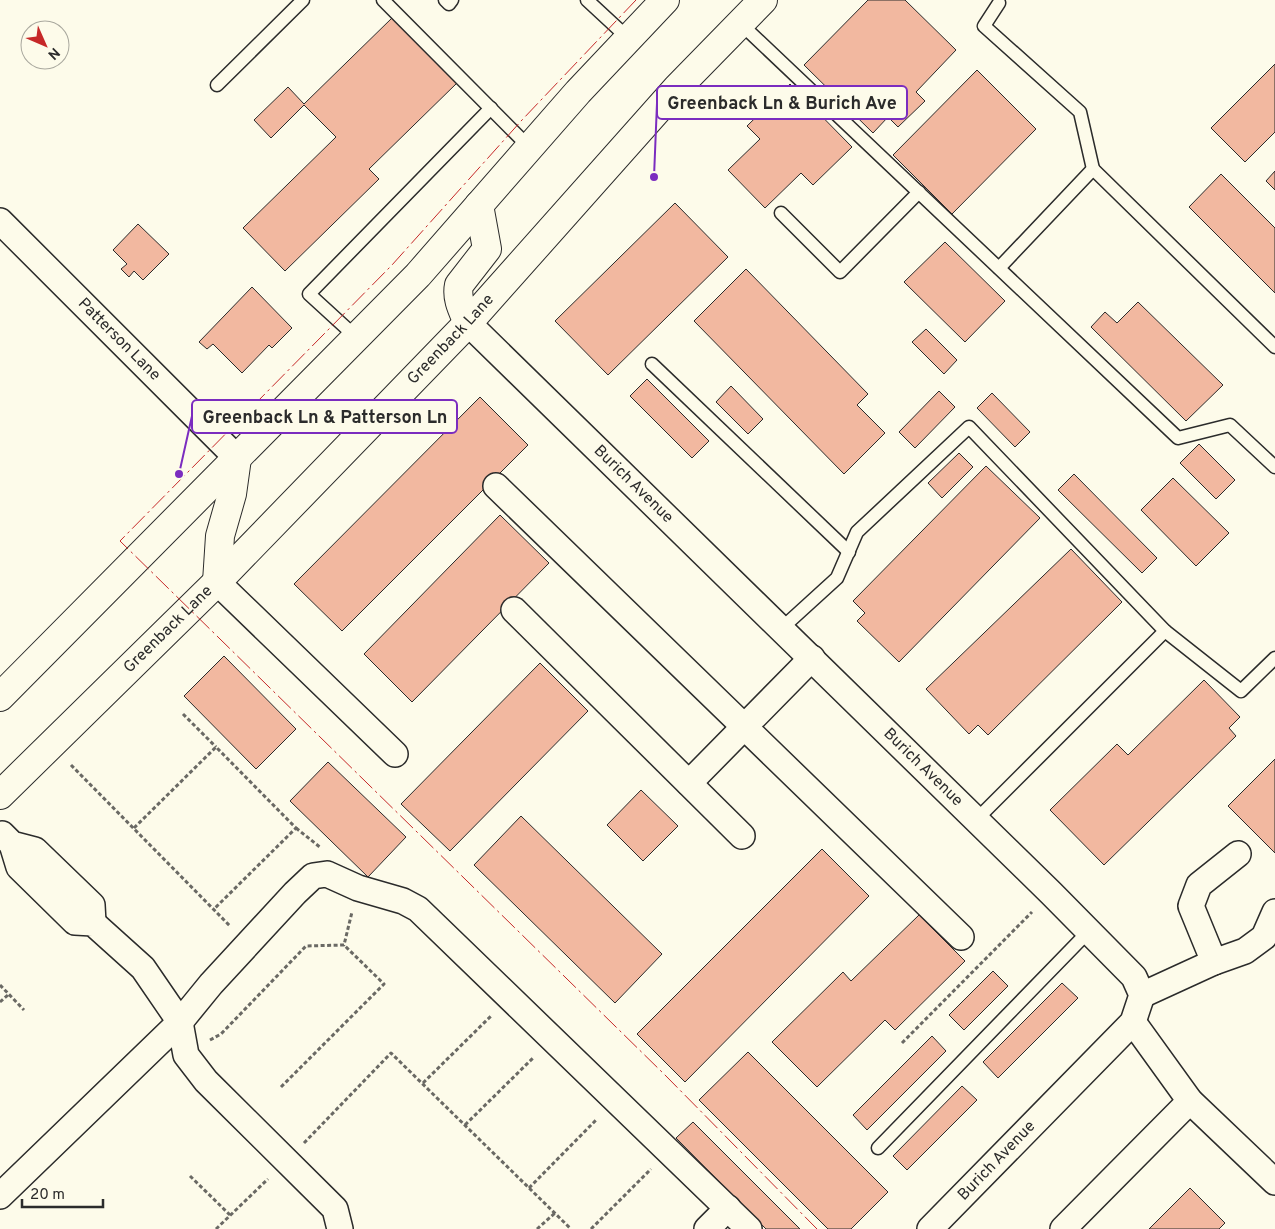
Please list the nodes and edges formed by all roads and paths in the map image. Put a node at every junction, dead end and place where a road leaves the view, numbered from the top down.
1 (303, 0) edge
2 (383, 0) edge
3 (445, 0) edge
4 (452, 0) edge
5 (587, 0) edge
6 (665, 0) edge
7 (763, 0) edge
8 (999, 1) edge
9 (740, 23) junction
10 (628, 38) junction
11 (218, 86) dead end
12 (491, 108) junction
13 (529, 148) junction
14 (1093, 169) junction
15 (919, 192) junction
16 (479, 205) junction
17 (781, 213) dead end
18 (0, 221) edge
19 (999, 268) junction
20 (468, 323) junction
21 (356, 337) junction
22 (1275, 347) edge
23 (652, 364) dead end
24 (237, 458) junction
25 (1275, 467) edge
26 (496, 486) dead end
27 (848, 552) junction
28 (217, 582) junction
29 (514, 610) dead end
30 (781, 629) junction
31 (1165, 631) junction
32 (812, 658) junction
33 (1275, 658) edge
34 (0, 697) edge
35 (183, 714) dead end
36 (744, 727) junction
37 (216, 747) junction
38 (395, 754) dead end
39 (69, 762) dead end
40 (689, 783) junction
41 (0, 795) edge
42 (976, 820) junction
43 (134, 828) junction
44 (742, 836) dead end
45 (6, 838) edge
46 (1238, 854) dead end
47 (358, 888) junction
48 (214, 909) junction
49 (1032, 912) dead end
50 (1275, 912) edge
51 (1089, 931) junction
52 (961, 937) dead end
53 (248, 944) junction
54 (344, 945) junction
55 (1214, 962) junction
56 (0, 985) edge
57 (9, 994) junction
58 (1142, 995) junction
59 (510, 997) junction
60 (0, 1002) edge
61 (24, 1010) dead end
62 (180, 1022) junction
63 (1133, 1022) junction
64 (553, 1039) junction
65 (902, 1043) dead end
66 (186, 1055) junction
67 (423, 1083) junction
68 (281, 1087) dead end
69 (616, 1100) junction
70 (1190, 1101) junction
71 (465, 1125) junction
72 (878, 1148) dead end
73 (669, 1151) junction
74 (286, 1160) junction
75 (190, 1176) dead end
76 (1275, 1182) edge
77 (529, 1188) junction
78 (0, 1196) edge
79 (728, 1208) junction
80 (555, 1213) junction
81 (230, 1215) junction
82 (216, 1229) edge
83 (340, 1229) edge
84 (537, 1229) edge
85 (571, 1229) edge
86 (591, 1229) edge
87 (707, 1229) edge
88 (749, 1229) edge
89 (930, 1229) edge
90 (1064, 1229) edge

1 - 11 lane
2 - 12 lane
3 - 4 lane
5 - 10 lane
6 - 10 main road
7 - 9 main road, Greenback Lane
8 - 14 lane
9 - 15 lane
9 - 20 main road, Greenback Lane
10 - 13 main road
12 - 13 lane
12 - 21 lane
13 - 16 main road
14 - 19 lane
14 - 22 lane
15 - 17 lane
15 - 19 lane
16 - 20 main road
16 - 21 main road
18 - 24 street, Patterson Lane
19 - 25 lane
20 - 28 main road, Greenback Lane
20 - 30 street, Burich Avenue
21 - 24 main road
23 - 27 lane
24 - 28 main road
24 - 34 main road
26 - 36 street
27 - 30 lane
27 - 31 lane
28 - 38 street
28 - 41 main road, Greenback Lane
29 - 40 street
30 - 32 street, Burich Avenue
31 - 33 lane
31 - 42 lane
32 - 36 street
32 - 42 street, Burich Avenue
35 - 37 path
36 - 40 street
36 - 52 street
37 - 43 path
37 - 48 path
39 - 43 path
40 - 44 street
42 - 51 street, Burich Avenue
43 - 48 path
45 - 62 street
46 - 55 street
47 - 53 street
47 - 54 path
47 - 59 street
48 - 53 path
49 - 65 path
50 - 55 street
51 - 58 street, Burich Avenue
51 - 72 lane
53 - 62 street
54 - 66 path
54 - 68 path
55 - 58 street
56 - 57 path
57 - 60 path
57 - 61 path
58 - 63 street, Burich Avenue
59 - 64 street
59 - 67 path
62 - 66 street
62 - 78 street
63 - 70 street
63 - 89 street, Burich Avenue
64 - 69 street
64 - 71 path
66 - 74 street
67 - 71 path
67 - 74 path
69 - 73 street
69 - 77 path
70 - 76 street
70 - 90 street
71 - 77 path
73 - 79 street
73 - 86 path
74 - 81 path
74 - 83 street
75 - 81 path
77 - 80 path
79 - 87 street
79 - 88 street
80 - 84 path
80 - 85 path
81 - 82 path

